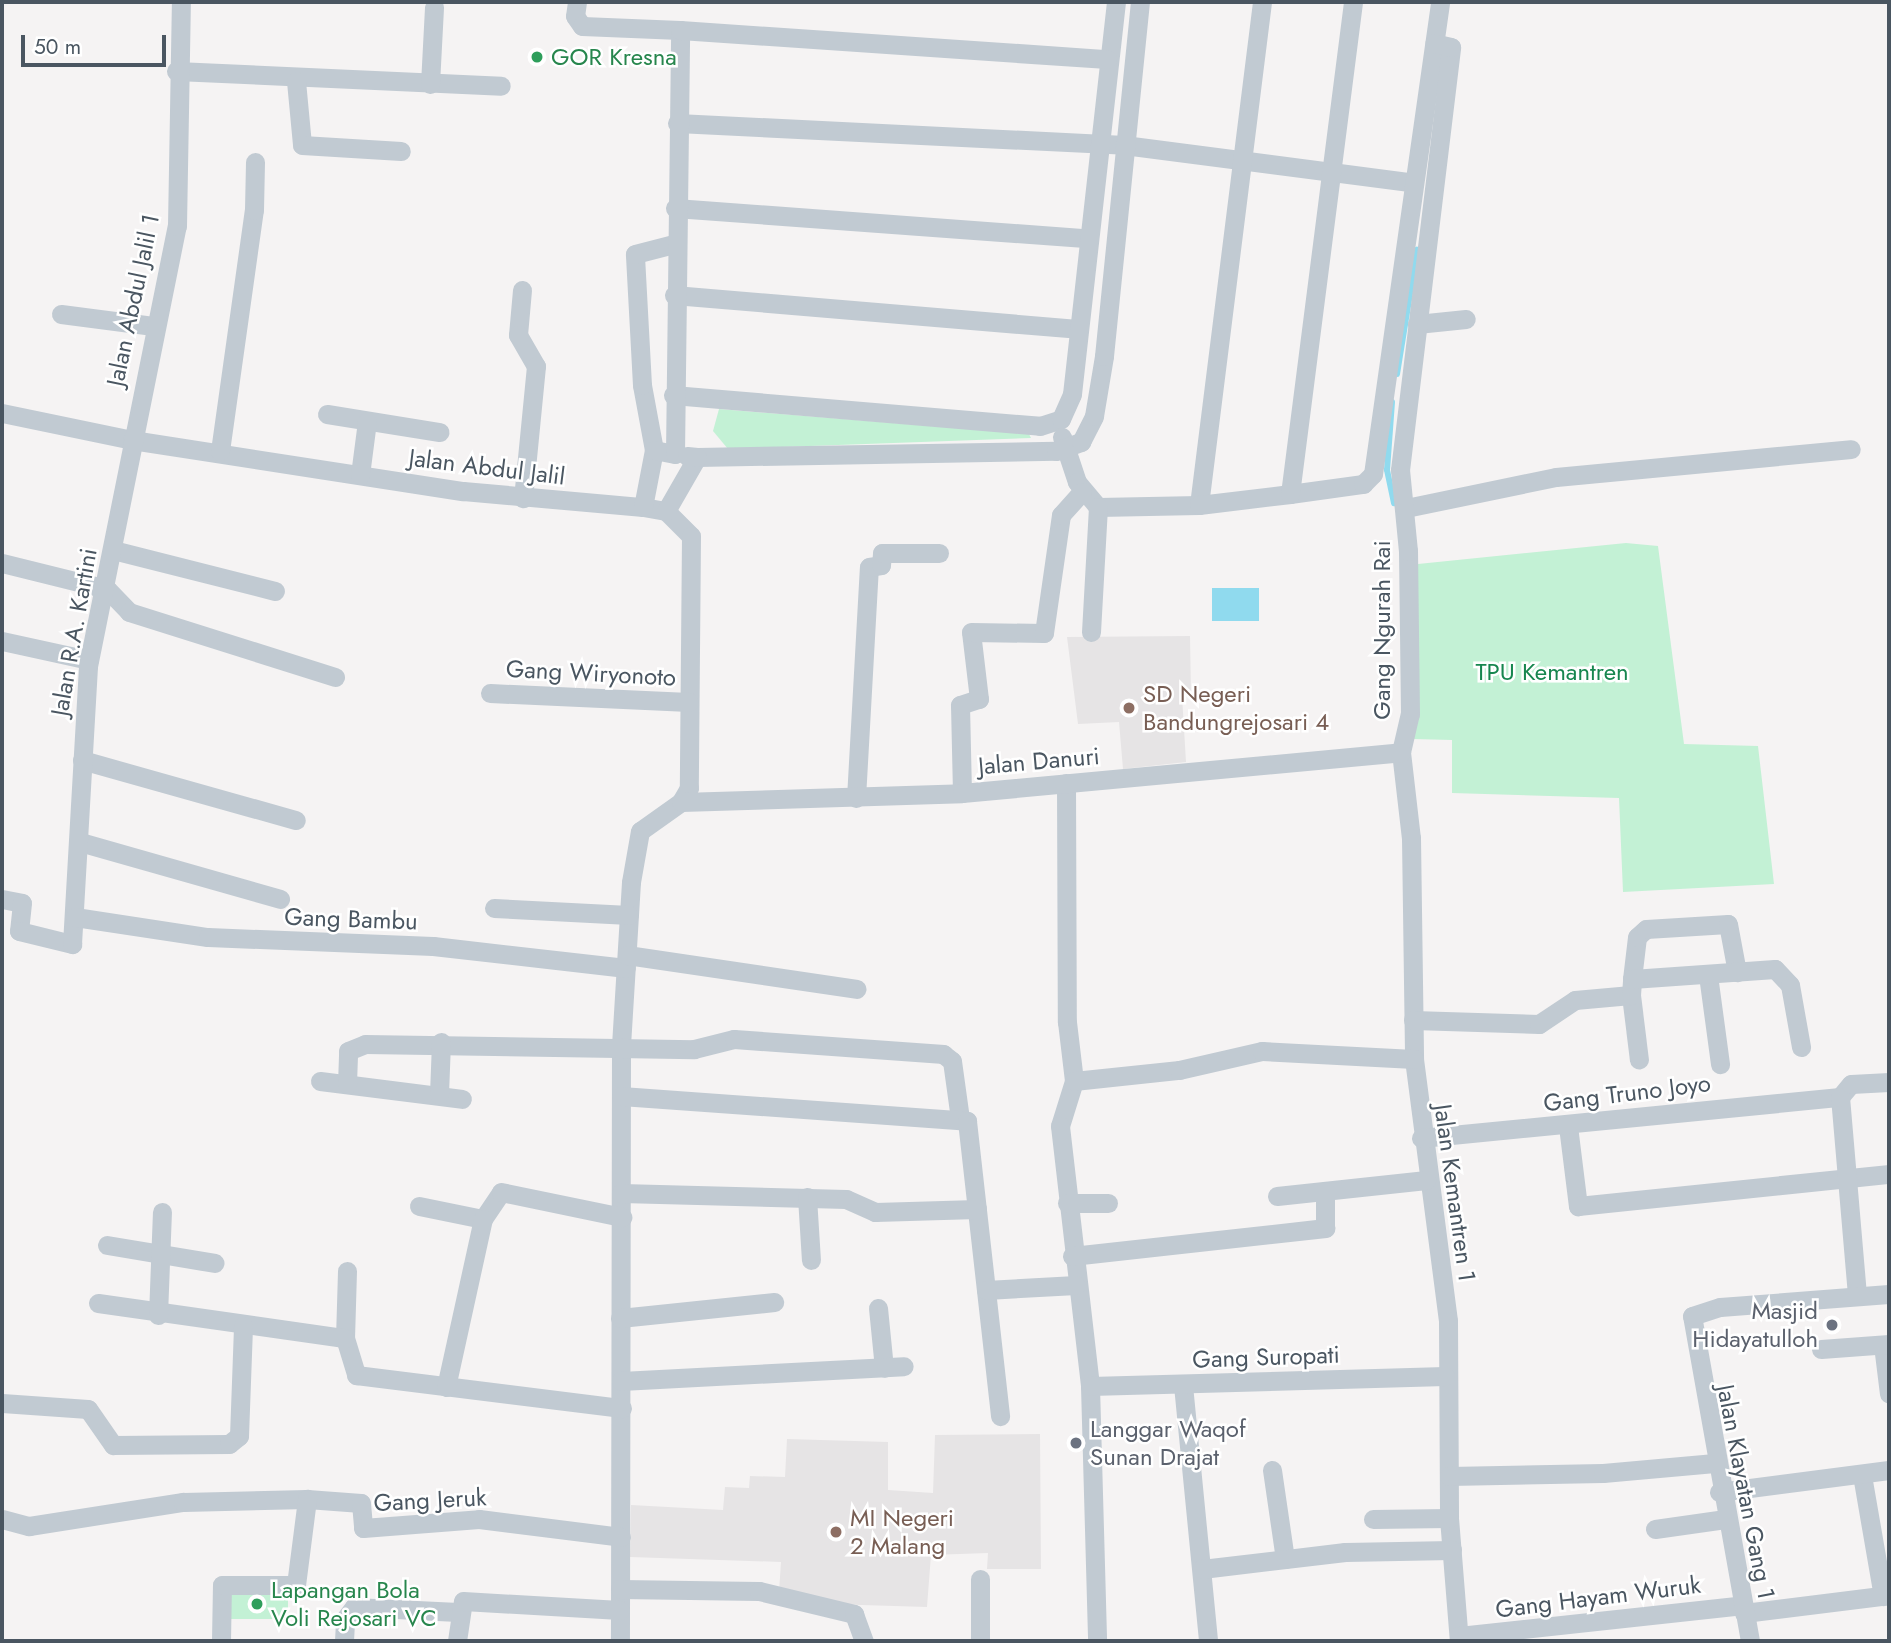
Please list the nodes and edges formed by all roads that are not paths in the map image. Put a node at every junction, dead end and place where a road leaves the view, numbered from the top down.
1 (181, 2) edge
2 (577, 2) edge
3 (1116, 2) edge
4 (1140, 2) edge
5 (1262, 2) edge
6 (1353, 2) edge
7 (1440, 2) edge
8 (434, 7) dead end
9 (680, 30) junction
10 (1439, 44) junction
11 (1107, 59) junction
12 (176, 71) junction
13 (296, 81) junction
14 (430, 83) junction
15 (501, 86) dead end
16 (677, 123) junction
17 (1124, 145) junction
18 (1096, 147) junction
19 (401, 151) dead end
20 (1242, 158) junction
21 (255, 162) dead end
22 (1331, 171) junction
23 (1410, 182) junction
24 (675, 208) junction
25 (1085, 238) junction
26 (674, 243) junction
27 (522, 290) dead end
28 (674, 295) junction
29 (61, 314) dead end
30 (1466, 319) dead end
31 (1417, 324) junction
32 (153, 326) junction
33 (1078, 329) junction
34 (673, 395) junction
35 (2, 413) edge
36 (327, 414) dead end
37 (368, 421) junction
38 (1055, 424) junction
39 (440, 432) dead end
40 (132, 440) junction
41 (1068, 449) junction
42 (1851, 449) dead end
43 (654, 450) junction
44 (220, 451) junction
45 (675, 454) junction
46 (697, 457) junction
47 (360, 475) junction
48 (1082, 492) junction
49 (1290, 494) junction
50 (523, 498) junction
51 (1199, 505) junction
52 (643, 507) junction
53 (1098, 507) junction
54 (1406, 508) junction
55 (666, 511) junction
56 (113, 550) junction
57 (940, 553) dead end
58 (2, 563) edge
59 (107, 589) junction
60 (275, 591) dead end
61 (1091, 632) dead end
62 (2, 641) edge
63 (89, 660) junction
64 (335, 677) dead end
65 (490, 693) dead end
66 (689, 702) junction
67 (1401, 752) junction
68 (82, 760) junction
69 (1066, 783) junction
70 (962, 793) junction
71 (856, 798) junction
72 (681, 802) junction
73 (296, 820) dead end
74 (80, 842) junction
75 (2, 899) edge
76 (280, 899) dead end
77 (494, 908) dead end
78 (629, 915) junction
79 (75, 917) junction
80 (627, 962) junction
81 (1737, 972) junction
82 (1708, 975) junction
83 (1632, 987) junction
84 (856, 989) dead end
85 (1413, 1020) junction
86 (441, 1042) junction
87 (621, 1046) junction
88 (1801, 1047) dead end
89 (1414, 1059) junction
90 (1639, 1060) dead end
91 (1720, 1064) dead end
92 (1074, 1080) junction
93 (320, 1081) dead end
94 (1889, 1082) edge
95 (347, 1084) junction
96 (439, 1094) junction
97 (621, 1096) junction
98 (1840, 1097) junction
99 (462, 1099) dead end
100 (960, 1119) junction
101 (1568, 1126) junction
102 (1421, 1138) junction
103 (1889, 1174) edge
104 (1846, 1178) junction
105 (1426, 1181) junction
106 (1325, 1191) junction
107 (621, 1193) junction
108 (1277, 1196) dead end
109 (807, 1197) junction
110 (1067, 1203) junction
111 (1108, 1203) dead end
112 (419, 1206) dead end
113 (977, 1209) junction
114 (162, 1212) dead end
115 (622, 1217) junction
116 (483, 1219) junction
117 (107, 1245) dead end
118 (1072, 1256) junction
119 (163, 1257) junction
120 (811, 1260) dead end
121 (214, 1263) dead end
122 (347, 1271) dead end
123 (1076, 1285) junction
124 (986, 1290) junction
125 (1889, 1294) edge
126 (1857, 1295) junction
127 (775, 1301) dead end
128 (98, 1303) dead end
129 (878, 1308) dead end
130 (158, 1315) junction
131 (620, 1318) junction
132 (243, 1326) junction
133 (345, 1338) junction
134 (1886, 1345) edge
135 (1821, 1349) dead end
136 (904, 1366) dead end
137 (884, 1368) junction
138 (1445, 1376) junction
139 (621, 1381) junction
140 (1183, 1385) junction
141 (1090, 1386) junction
142 (446, 1387) junction
143 (1889, 1394) edge
144 (2, 1403) edge
145 (622, 1408) junction
146 (1000, 1416) dead end
147 (1715, 1463) junction
148 (1889, 1470) edge
149 (1272, 1471) dead end
150 (1862, 1475) junction
151 (1449, 1476) junction
152 (1719, 1492) junction
153 (307, 1499) junction
154 (1449, 1518) junction
155 (1373, 1519) dead end
156 (1725, 1519) junction
157 (2, 1524) edge
158 (1655, 1529) dead end
159 (621, 1537) junction
160 (1452, 1549) junction
161 (1285, 1559) junction
162 (1202, 1569) junction
163 (980, 1579) dead end
164 (620, 1589) junction
165 (1886, 1596) edge
166 (1744, 1609) junction
167 (620, 1610) junction
168 (458, 1612) junction
169 (1459, 1639) edge
170 (221, 1641) edge
171 (344, 1641) edge
172 (457, 1641) edge
173 (620, 1641) edge
174 (864, 1641) edge
175 (980, 1641) edge
176 (1097, 1641) edge
177 (1208, 1641) edge
178 (1750, 1641) edge

1 - 12 street, Jalan Abdul Jalil 1
2 - 9 street
3 - 11 street
4 - 17 street
5 - 20 street
6 - 22 street
7 - 10 street
8 - 14 street
9 - 11 street
9 - 16 street
10 - 23 street
10 - 31 street, Gang Ngurah Rai
11 - 18 street
12 - 13 street
12 - 32 street, Jalan Abdul Jalil 1
13 - 14 street
13 - 19 street
14 - 15 street
16 - 18 street
16 - 24 street
17 - 18 street
17 - 20 street
17 - 41 street
18 - 25 street
20 - 22 street
20 - 51 street
21 - 44 street
22 - 23 street
22 - 49 street
23 - 49 street
24 - 25 street
24 - 26 street
25 - 33 street
26 - 28 street
26 - 43 street
27 - 50 street
28 - 33 street
28 - 34 street
29 - 32 street
30 - 31 street
31 - 54 street, Gang Ngurah Rai
32 - 40 street, Jalan Abdul Jalil 1
33 - 38 street
34 - 38 street
34 - 45 street
35 - 40 street, Jalan Abdul Jalil
36 - 37 street
37 - 39 street
37 - 47 street
38 - 41 street
40 - 44 street, Jalan Abdul Jalil
40 - 56 street, Jalan R.A. Kartini
41 - 46 street
41 - 48 street
42 - 54 street
43 - 45 street
43 - 52 street
44 - 47 street, Jalan Abdul Jalil
45 - 46 street
46 - 55 street
47 - 50 street, Jalan Abdul Jalil
48 - 53 street
48 - 70 street
49 - 51 street
50 - 52 street, Jalan Abdul Jalil
51 - 53 street
52 - 55 street, Jalan Abdul Jalil
53 - 61 street
54 - 67 street, Gang Ngurah Rai
55 - 66 street
56 - 59 street, Jalan R.A. Kartini
56 - 60 street
57 - 71 street
58 - 59 street
59 - 63 street, Jalan R.A. Kartini
59 - 64 street
62 - 63 street
63 - 68 street, Jalan R.A. Kartini
65 - 66 street, Gang Wiryonoto
66 - 72 street
67 - 69 street, Jalan Danuri
67 - 85 street, Jalan Kemantren 1
68 - 73 street
68 - 74 street, Jalan R.A. Kartini
69 - 70 street, Jalan Danuri
69 - 92 street
70 - 71 street, Jalan Danuri
71 - 72 street, Jalan Danuri
72 - 78 street
74 - 76 street
74 - 79 street, Jalan R.A. Kartini
75 - 79 street
77 - 78 street
78 - 80 street
79 - 80 street, Gang Bambu
80 - 84 street, Gang Bambu
80 - 87 street
81 - 82 street
81 - 83 street
81 - 88 street
82 - 83 street
82 - 91 street
83 - 85 street
83 - 90 street
85 - 89 street, Jalan Kemantren 1
86 - 87 street
86 - 95 street
86 - 96 street
87 - 97 street
87 - 100 street
89 - 92 street
89 - 102 street, Jalan Kemantren 1
92 - 110 street
93 - 95 street
94 - 98 street, Gang Truno Joyo
95 - 96 street
96 - 99 street
97 - 100 street
97 - 107 street
98 - 101 street, Gang Truno Joyo
98 - 104 street
100 - 113 street
101 - 102 street, Gang Truno Joyo
101 - 104 street
102 - 105 street, Jalan Kemantren 1
103 - 104 street
104 - 126 street
105 - 106 street
105 - 138 street, Jalan Kemantren 1
106 - 108 street
106 - 118 street
107 - 109 street
107 - 115 street
109 - 113 street
109 - 120 street
110 - 111 street
110 - 118 street
112 - 116 street
113 - 124 street
114 - 119 street
115 - 116 street
115 - 131 street
116 - 142 street
117 - 119 street
118 - 123 street
119 - 121 street
119 - 130 street
122 - 133 street
123 - 124 street
123 - 141 street
124 - 146 street
125 - 126 street
126 - 147 street, Jalan Klayatan Gang 1
127 - 131 street
128 - 130 street
129 - 137 street
130 - 132 street
131 - 139 street
132 - 133 street
132 - 144 street
133 - 142 street
134 - 135 street
134 - 143 street
136 - 137 street
137 - 139 street
138 - 140 street, Gang Suropati
138 - 151 street, Jalan Kemantren 1
139 - 145 street
140 - 141 street, Gang Suropati
140 - 162 street
141 - 176 street
142 - 145 street
145 - 159 street
147 - 151 street
147 - 152 street, Jalan Klayatan Gang 1
148 - 150 street
149 - 161 street
150 - 152 street
150 - 165 street
151 - 154 street, Jalan Kemantren 1
152 - 156 street, Jalan Klayatan Gang 1
153 - 157 street
153 - 159 street, Gang Jeruk
153 - 170 street
154 - 155 street
154 - 160 street, Jalan Kemantren 1
156 - 158 street
156 - 166 street, Jalan Klayatan Gang 1
159 - 164 street
160 - 161 street
160 - 169 street, Jalan Kemantren 1
161 - 162 street
162 - 177 street
163 - 175 street
164 - 167 street
164 - 174 street
165 - 166 street, Gang Hayam Wuruk
166 - 169 street, Gang Hayam Wuruk
166 - 178 street, Jalan Klayatan Gang 1
167 - 168 street
167 - 173 street
168 - 171 street
168 - 172 street

